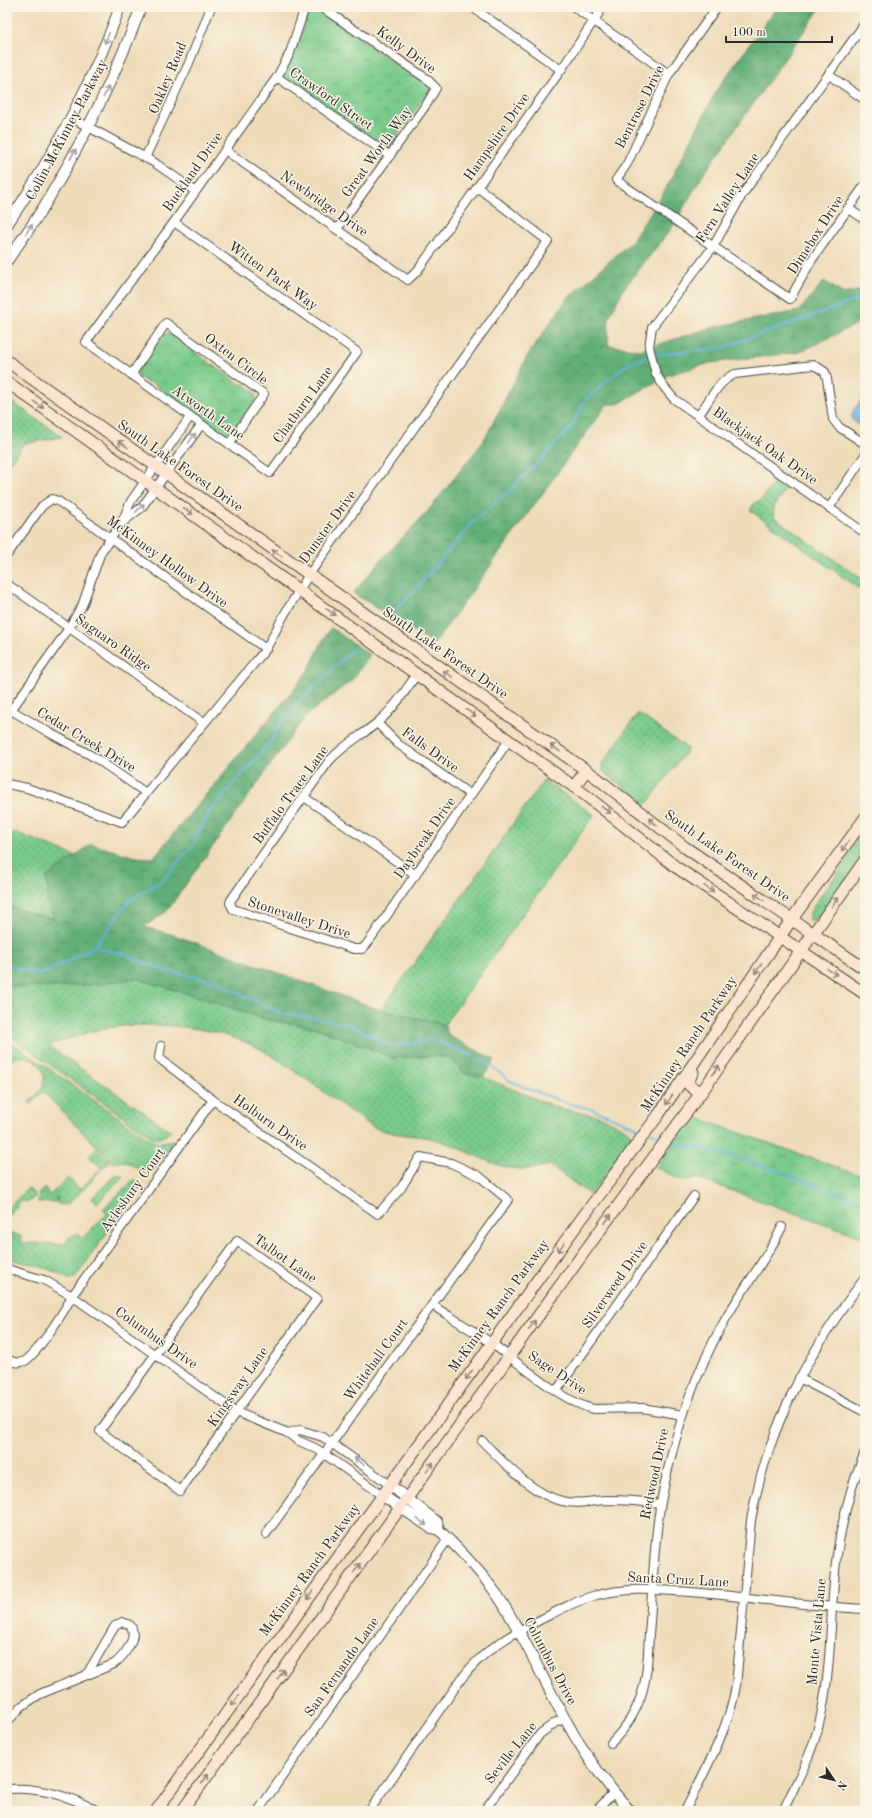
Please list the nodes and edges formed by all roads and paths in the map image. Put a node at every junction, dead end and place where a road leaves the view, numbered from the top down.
1 (120, 7) edge
2 (141, 7) edge
3 (211, 7) edge
4 (305, 7) edge
5 (321, 7) edge
6 (472, 7) edge
7 (574, 7) edge
8 (603, 7) edge
9 (717, 7) edge
10 (593, 21) junction
11 (865, 22) edge
12 (561, 70) junction
13 (669, 74) junction
14 (829, 75) junction
15 (277, 77) junction
16 (436, 88) joint
17 (865, 100) edge
18 (70, 117) junction
19 (88, 126) junction
20 (225, 150) junction
21 (390, 156) junction
22 (145, 158) junction
23 (865, 185) edge
24 (478, 187) junction
25 (195, 191) junction
26 (848, 208) junction
27 (865, 220) edge
28 (174, 222) junction
29 (8, 224) edge
30 (337, 229) junction
31 (713, 247) junction
32 (7, 261) edge
33 (408, 280) joint
34 (86, 342) joint
35 (357, 352) joint
36 (7, 361) edge
37 (131, 374) junction
38 (656, 374) joint
39 (7, 382) edge
40 (699, 415) junction
41 (190, 417) junction
42 (201, 425) junction
43 (229, 444) junction
44 (865, 444) edge
45 (865, 455) edge
46 (155, 467) junction
47 (270, 473) joint
48 (166, 475) junction
49 (145, 481) junction
50 (156, 489) junction
51 (829, 508) junction
52 (121, 524) junction
53 (865, 533) edge
54 (111, 539) junction
55 (7, 555) edge
56 (308, 576) junction
57 (7, 584) edge
58 (299, 590) junction
59 (69, 628) junction
60 (266, 649) junction
61 (427, 659) junction
62 (417, 674) junction
63 (9, 713) edge
64 (204, 723) junction
65 (377, 723) junction
66 (509, 740) junction
67 (586, 770) junction
68 (7, 784) edge
69 (574, 787) junction
70 (146, 793) junction
71 (471, 795) junction
72 (304, 797) junction
73 (865, 818) edge
74 (865, 860) edge
75 (416, 875) junction
76 (230, 906) joint
77 (792, 919) junction
78 (812, 933) junction
79 (780, 937) junction
80 (362, 949) joint
81 (800, 951) junction
82 (865, 969) edge
83 (865, 994) edge
84 (161, 1046) dead end
85 (704, 1050) junction
86 (703, 1090) junction
87 (213, 1100) junction
88 (694, 1196) dead end
89 (508, 1200) joint
90 (782, 1227) dead end
91 (7, 1269) edge
92 (865, 1278) edge
93 (72, 1296) junction
94 (317, 1298) joint
95 (432, 1305) junction
96 (491, 1343) junction
97 (155, 1355) junction
98 (509, 1356) junction
99 (7, 1359) edge
100 (799, 1378) junction
101 (556, 1390) junction
102 (236, 1412) junction
103 (865, 1412) edge
104 (683, 1415) junction
105 (288, 1433) junction
106 (482, 1441) dead end
107 (333, 1442) junction
108 (865, 1452) edge
109 (324, 1454) junction
110 (390, 1485) junction
111 (382, 1495) junction
112 (404, 1503) junction
113 (660, 1504) junction
114 (266, 1534) dead end
115 (448, 1539) junction
116 (653, 1590) junction
117 (745, 1596) junction
118 (833, 1607) junction
119 (865, 1609) edge
120 (519, 1630) junction
121 (87, 1674) junction
122 (565, 1719) junction
123 (7, 1722) edge
124 (611, 1743) dead end
125 (7, 1789) edge
126 (614, 1792) junction
127 (160, 1809) edge
128 (98, 1811) edge
129 (182, 1811) edge
130 (258, 1811) edge
131 (369, 1811) edge
132 (484, 1811) edge
133 (596, 1811) edge
134 (630, 1811) edge
135 (685, 1811) edge
136 (783, 1811) edge

1 -> 18 street, Collin McKinney Parkway
19 -> 2 street, Collin McKinney Parkway
3 - 22 street, Oakley Road
4 - 15 street, Buckland Drive
5 - 16 street, Kelly Drive
6 - 12 street
7 - 10 street
8 - 10 street, Hampshire Drive
9 - 13 street, Bentrose Drive
10 - 12 street, Hampshire Drive
10 - 13 street
11 - 14 street, Fern Valley Lane
12 - 24 street, Hampshire Drive
13 - 31 street, Bentrose Drive
14 - 17 street
14 - 31 street, Fern Valley Lane
15 - 20 street, Buckland Drive
15 - 21 street, Crawford Street
16 - 21 street, Great Worth Way
18 - 19 street
18 - 29 street, Collin McKinney Parkway
19 - 22 street
32 -> 19 street, Collin McKinney Parkway
20 - 25 street, Buckland Drive
20 - 30 street, Newbridge Drive
21 - 30 street, Great Worth Way
22 - 25 street
23 - 26 street, Dimebox Drive
24 - 33 street, Hampshire Drive
24 - 56 street, Dunster Drive
25 - 28 street, Buckland Drive
26 - 27 street
26 - 31 street, Dimebox Drive
28 - 34 street, Buckland Drive
28 - 35 street, Witten Park Way
30 - 33 street, Newbridge Drive
31 - 38 street, Fern Valley Lane
34 - 37 street, Atworth Lane
35 - 47 street, Chatburn Lane
46 -> 36 main road, South Lake Forest Drive
37 - 41 street, Atworth Lane
37 - 43 street, Oxten Circle
38 - 40 street, Blackjack Oak Drive
39 -> 49 main road
40 - 44 street
40 - 51 street, Blackjack Oak Drive
41 - 42 street, Atworth Lane
41 - 46 street
42 - 43 street, Atworth Lane
48 -> 42 street
43 - 47 street, Atworth Lane
45 - 51 street
46 - 48 main road, South Lake Forest Drive
46 - 49 street
48 - 50 street
56 -> 48 main road, South Lake Forest Drive
49 - 50 main road
49 - 52 street
52 -> 50 street
50 -> 58 main road
51 - 53 street, Blackjack Oak Drive
52 - 54 street
54 - 55 street, McKinney Hollow Drive
54 - 59 street
54 - 60 street, McKinney Hollow Drive
56 - 58 street, Dunster Drive
56 - 61 main road, South Lake Forest Drive
57 - 59 street, Saguaro Ridge
58 - 60 street, Dunster Drive
58 -> 62 main road
59 - 63 street
59 - 64 street, Saguaro Ridge
60 - 64 street, Dunster Drive
61 - 62 main road
67 -> 61 main road, South Lake Forest Drive
62 - 65 street, Buffalo Trace Lane
62 -> 66 main road
63 - 70 street, Cedar Creek Drive
64 - 70 street, Dunster Drive
65 - 71 street, Falls Drive
65 - 72 street, Buffalo Trace Lane
66 - 69 main road
66 - 71 street, Daybreak Drive
67 - 69 main road
77 -> 67 main road, South Lake Forest Drive
68 - 70 street, Dunster Drive
69 -> 79 main road
71 - 75 street, Daybreak Drive
72 - 75 street
72 - 76 street, Buffalo Trace Lane
73 -> 77 main road, McKinney Ranch Parkway
78 -> 74 main road
75 - 80 street, Daybreak Drive
76 - 80 street, Stonevalley Drive
77 - 78 main road, South Lake Forest Drive
77 - 79 main road, McKinney Ranch Parkway
78 - 81 main road
78 - 82 main road, South Lake Forest Drive
79 - 81 main road
79 -> 85 main road, McKinney Ranch Parkway
81 -> 83 main road
86 -> 81 main road
84 - 87 street, Holburn Drive
85 - 86 main road
85 -> 96 main road, McKinney Ranch Parkway
98 -> 86 main road
87 - 89 street, Holburn Drive
87 - 93 street, Aylesbury Court
88 - 101 street, Silverweed Drive
89 - 95 street, Whitehall Court
90 - 104 street, Redwood Drive
91 - 93 street, Columbus Drive
92 - 100 street
93 - 97 street, Columbus Drive
93 - 99 street, Aylesbury Court
94 - 97 street, Talbot Lane
94 - 102 street, Kingsway Lane
95 - 96 street, Sage Drive
95 - 107 street, Whitehall Court
96 - 98 street, Sage Drive
96 -> 110 main road, McKinney Ranch Parkway
97 - 102 street, Columbus Drive
97 - 102 street, Kingsway Lane
98 - 101 street, Sage Drive
112 -> 98 main road
100 - 103 street
100 - 117 street
101 - 104 street, Sage Drive
102 - 105 street, Columbus Drive
104 - 113 street, Redwood Drive
105 - 107 street, Columbus Drive
105 - 109 street, Columbus Drive
106 - 113 street
107 - 109 street, Whitehall Court
110 -> 107 street, Columbus Drive
108 - 118 street, Monte Vista Lane
109 - 111 street, Columbus Drive
109 - 114 street, Whitehall Court
110 - 111 main road, McKinney Ranch Parkway
110 - 112 street, Columbus Drive
111 - 112 street, Columbus Drive
111 -> 127 main road, McKinney Ranch Parkway
112 - 115 street, Columbus Drive
129 -> 112 main road
113 - 116 street, Redwood Drive
115 - 120 street, Columbus Drive
115 - 130 street, San Fernando Lane
116 - 117 street, Santa Cruz Lane
116 - 120 street, Santa Cruz Lane
116 - 124 street, Redwood Drive
117 - 118 street, Santa Cruz Lane
117 - 135 street
118 - 119 street, Santa Cruz Lane
118 - 136 street, Monte Vista Lane
120 - 122 street, Columbus Drive
120 - 131 street, Santa Cruz Lane
121 - 121 street
121 - 123 street
122 - 126 street, Columbus Drive
122 - 132 street, Seville Lane
125 - 128 street
126 - 133 street
126 - 134 street, Columbus Drive

